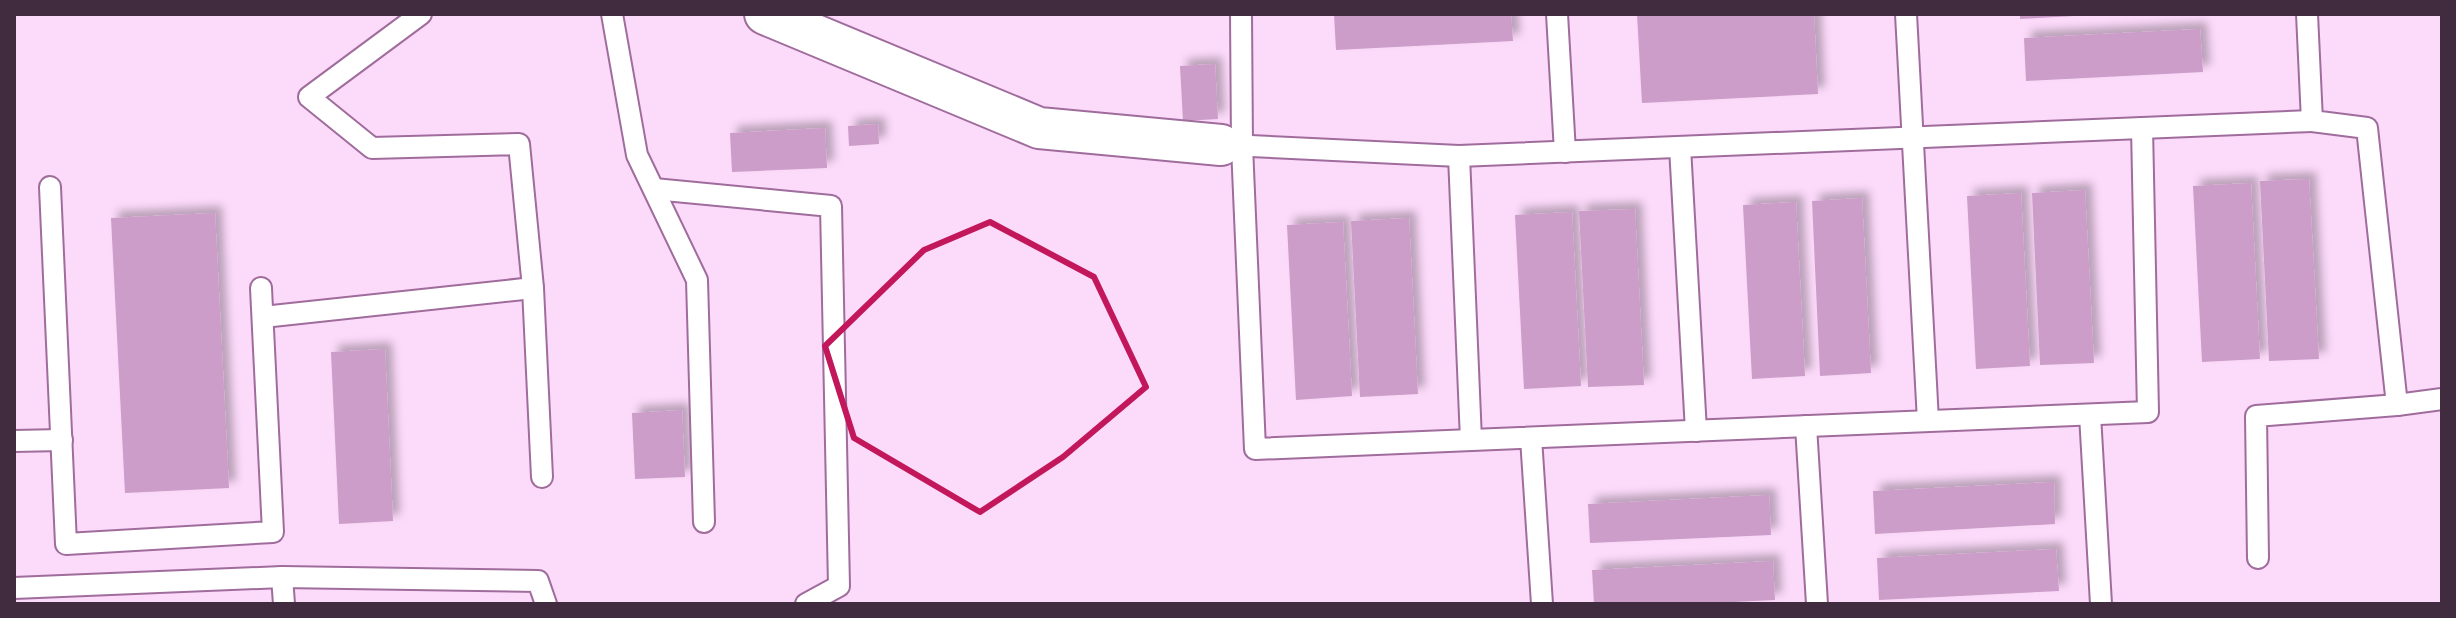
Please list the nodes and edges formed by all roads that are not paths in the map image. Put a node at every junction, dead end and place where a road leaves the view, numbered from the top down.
1 (421, 14) edge
2 (612, 14) edge
3 (765, 14) edge
4 (1241, 14) edge
5 (1557, 14) edge
6 (1906, 14) edge
7 (2307, 14) edge
8 (2312, 121) junction
9 (2142, 128) junction
10 (1914, 137) junction
11 (1232, 146) junction
12 (1680, 147) junction
13 (1565, 152) junction
14 (1459, 156) junction
15 (50, 187) dead end
16 (654, 189) junction
17 (261, 288) dead end
18 (533, 288) junction
19 (263, 317) junction
20 (2442, 399) edge
21 (2397, 405) junction
22 (2090, 415) junction
23 (1928, 421) junction
24 (1806, 426) junction
25 (1696, 431) junction
26 (1531, 438) junction
27 (62, 440) junction
28 (1471, 440) junction
29 (14, 441) edge
30 (542, 477) dead end
31 (704, 522) dead end
32 (2258, 558) dead end
33 (282, 577) junction
34 (14, 588) edge
35 (284, 604) edge
36 (546, 604) edge
37 (806, 604) edge
38 (1542, 604) edge
39 (1817, 604) edge
40 (2101, 604) edge

1 - 18 lane
2 - 16 lane
3 - 11 street
4 - 11 lane
5 - 13 lane
6 - 10 lane
7 - 8 lane
8 - 9 lane
8 - 21 lane
9 - 10 lane
9 - 22 lane
10 - 12 lane
10 - 23 lane
11 - 14 lane
11 - 28 lane
12 - 13 lane
12 - 25 lane
13 - 14 lane
14 - 28 lane
15 - 27 lane
16 - 31 lane
16 - 37 lane
17 - 19 lane
18 - 19 lane
18 - 30 lane
19 - 27 lane
20 - 21 lane
21 - 32 lane
22 - 23 lane
22 - 40 lane
23 - 24 lane
24 - 25 lane
24 - 39 lane
25 - 26 lane
26 - 28 lane
26 - 38 lane
27 - 29 lane
33 - 34 lane
33 - 35 lane
33 - 36 lane

